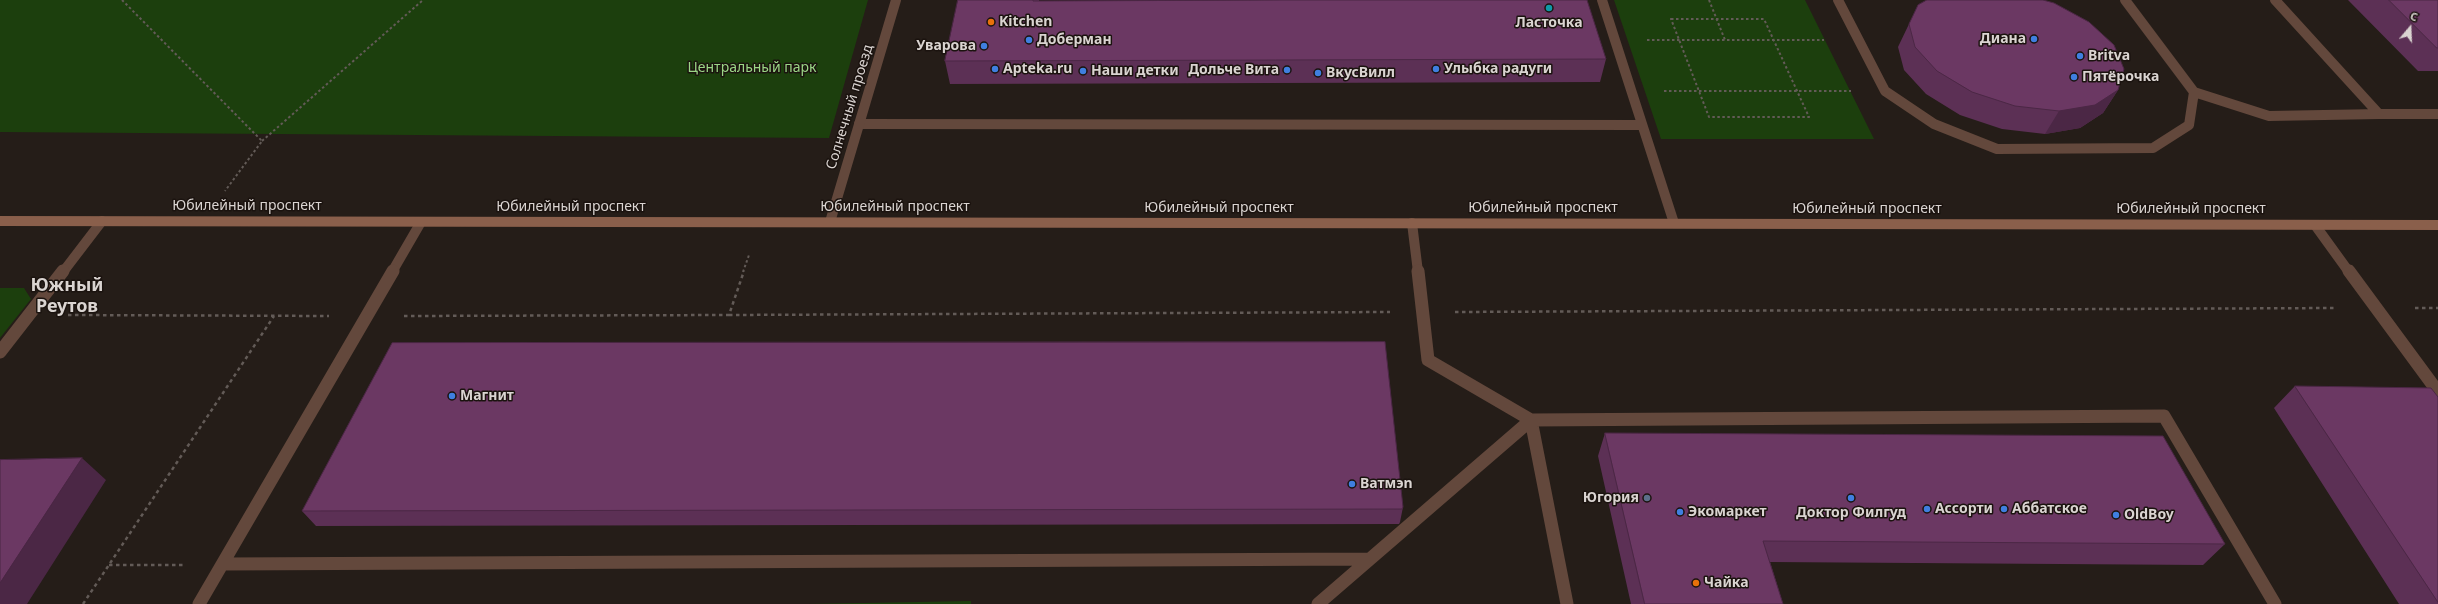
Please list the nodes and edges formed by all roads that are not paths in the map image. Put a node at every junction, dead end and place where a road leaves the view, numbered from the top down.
1 (896, 0) edge
2 (1602, 0) edge
3 (1838, 0) edge
4 (2125, 0) edge
5 (2275, 0) edge
6 (2194, 92) junction
7 (2379, 114) junction
8 (2438, 114) edge
9 (859, 124) junction
10 (1642, 125) junction
11 (0, 221) edge
12 (102, 221) junction
13 (422, 222) junction
14 (830, 222) junction
15 (1412, 223) junction
16 (1674, 223) junction
17 (2315, 225) junction
18 (2438, 225) edge
19 (0, 352) edge
20 (2438, 392) edge
21 (1531, 420) junction
22 (1370, 559) junction
23 (223, 564) junction
24 (199, 604) edge
25 (1318, 604) edge
26 (1568, 604) edge
27 (2275, 604) edge

1 - 9 street, Солнечный проезд
2 - 10 street
3 - 6 street
4 - 6 street
5 - 7 street
6 - 7 street
7 - 8 street
9 - 10 street
9 - 14 street, Солнечный проезд
10 - 16 street
11 - 12 street, Юбилейный проспект
12 - 13 street, Юбилейный проспект
12 - 19 street
13 - 14 street, Юбилейный проспект
13 - 23 street
14 - 15 street, Юбилейный проспект
15 - 16 street, Юбилейный проспект
15 - 21 street
16 - 17 street, Юбилейный проспект
17 - 18 street, Юбилейный проспект
17 - 20 street
21 - 22 street
21 - 26 street
21 - 27 street
22 - 23 street
22 - 25 street
23 - 24 street

